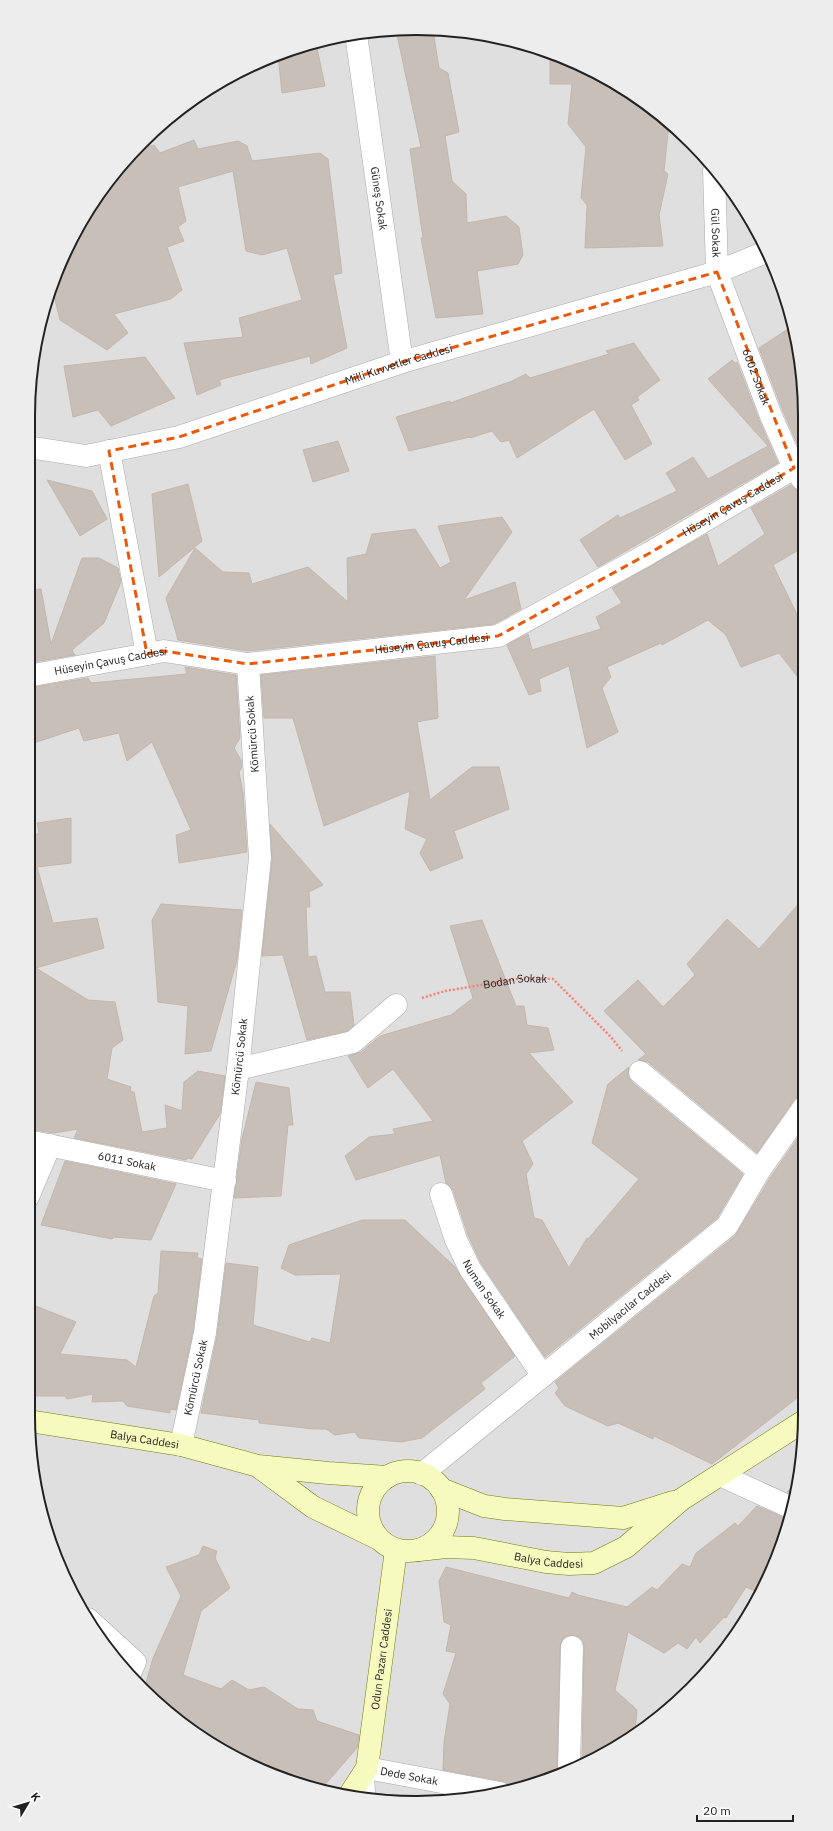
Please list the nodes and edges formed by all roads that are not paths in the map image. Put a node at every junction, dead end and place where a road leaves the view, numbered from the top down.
1 (357, 40) edge
2 (714, 178) edge
3 (762, 254) edge
4 (717, 272) junction
5 (402, 362) junction
6 (35, 447) edge
7 (109, 452) junction
8 (798, 473) edge
9 (147, 654) junction
10 (248, 664) junction
11 (35, 675) edge
12 (396, 1005) road end
13 (238, 1069) junction
14 (640, 1072) road end
15 (798, 1116) edge
16 (35, 1142) edge
17 (50, 1145) junction
18 (759, 1171) junction
19 (35, 1180) edge
20 (225, 1181) junction
21 (441, 1194) dead end
22 (543, 1376) junction
23 (35, 1422) edge
24 (798, 1425) edge
25 (181, 1445) junction
26 (258, 1466) junction
27 (422, 1474) junction
28 (720, 1475) junction
29 (387, 1477) junction
30 (441, 1489) junction
31 (682, 1499) junction
32 (787, 1506) edge
33 (377, 1538) junction
34 (396, 1550) junction
35 (419, 1550) junction
36 (105, 1635) edge
37 (572, 1647) dead end
38 (133, 1669) edge
39 (568, 1764) edge
40 (367, 1768) junction
41 (484, 1790) edge
42 (352, 1791) edge
43 (369, 1793) edge

1 - 5 street, Güneş Sokak
2 - 4 street, Gül Sokak
3 - 4 street, Milli Kuvvetler Caddesi
4 - 5 street, Milli Kuvvetler Caddesi
4 - 8 street, 6002 Sokak
5 - 7 street, Milli Kuvvetler Caddesi
6 - 7 street, Milli Kuvvetler Caddesi
7 - 9 street
8 - 10 street, Hüseyin Çavuş Caddesi
9 - 10 street, Hüseyin Çavuş Caddesi
9 - 11 street, Hüseyin Çavuş Caddesi
10 - 13 street, Kömürcü Sokak
12 - 13 street
13 - 20 street, Kömürcü Sokak
14 - 18 street
15 - 18 street, Mobilyacılar Caddesi
16 - 17 street, 6011 Sokak
17 - 19 street
17 - 20 street, 6011 Sokak
18 - 22 street, Mobilyacılar Caddesi
20 - 25 street, Kömürcü Sokak
21 - 22 street, Numan Sokak
22 - 27 street, Mobilyacılar Caddesi
23 - 25 main road, Balya Caddesi
24 - 28 main road, Balya Caddesi
25 - 26 main road, Balya Caddesi
26 - 29 main road, Balya Caddesi
26 - 33 main road, Balya Caddesi
27 - 29 main road, Balya Caddesi
27 - 30 main road, Balya Caddesi
28 - 31 main road, Balya Caddesi
28 - 32 street
29 - 33 main road, Balya Caddesi
30 - 31 main road, Balya Caddesi
30 - 35 main road, Balya Caddesi
31 - 35 main road, Balya Caddesi
33 - 34 main road, Balya Caddesi
34 - 35 main road, Balya Caddesi
34 - 40 main road, Odun Pazarı Caddesi
36 - 38 street
37 - 39 street
40 - 41 street, Dede Sokak
40 - 42 main road, Odun Pazarı Caddesi
40 - 43 lane, Odun Pazarı Caddesi

